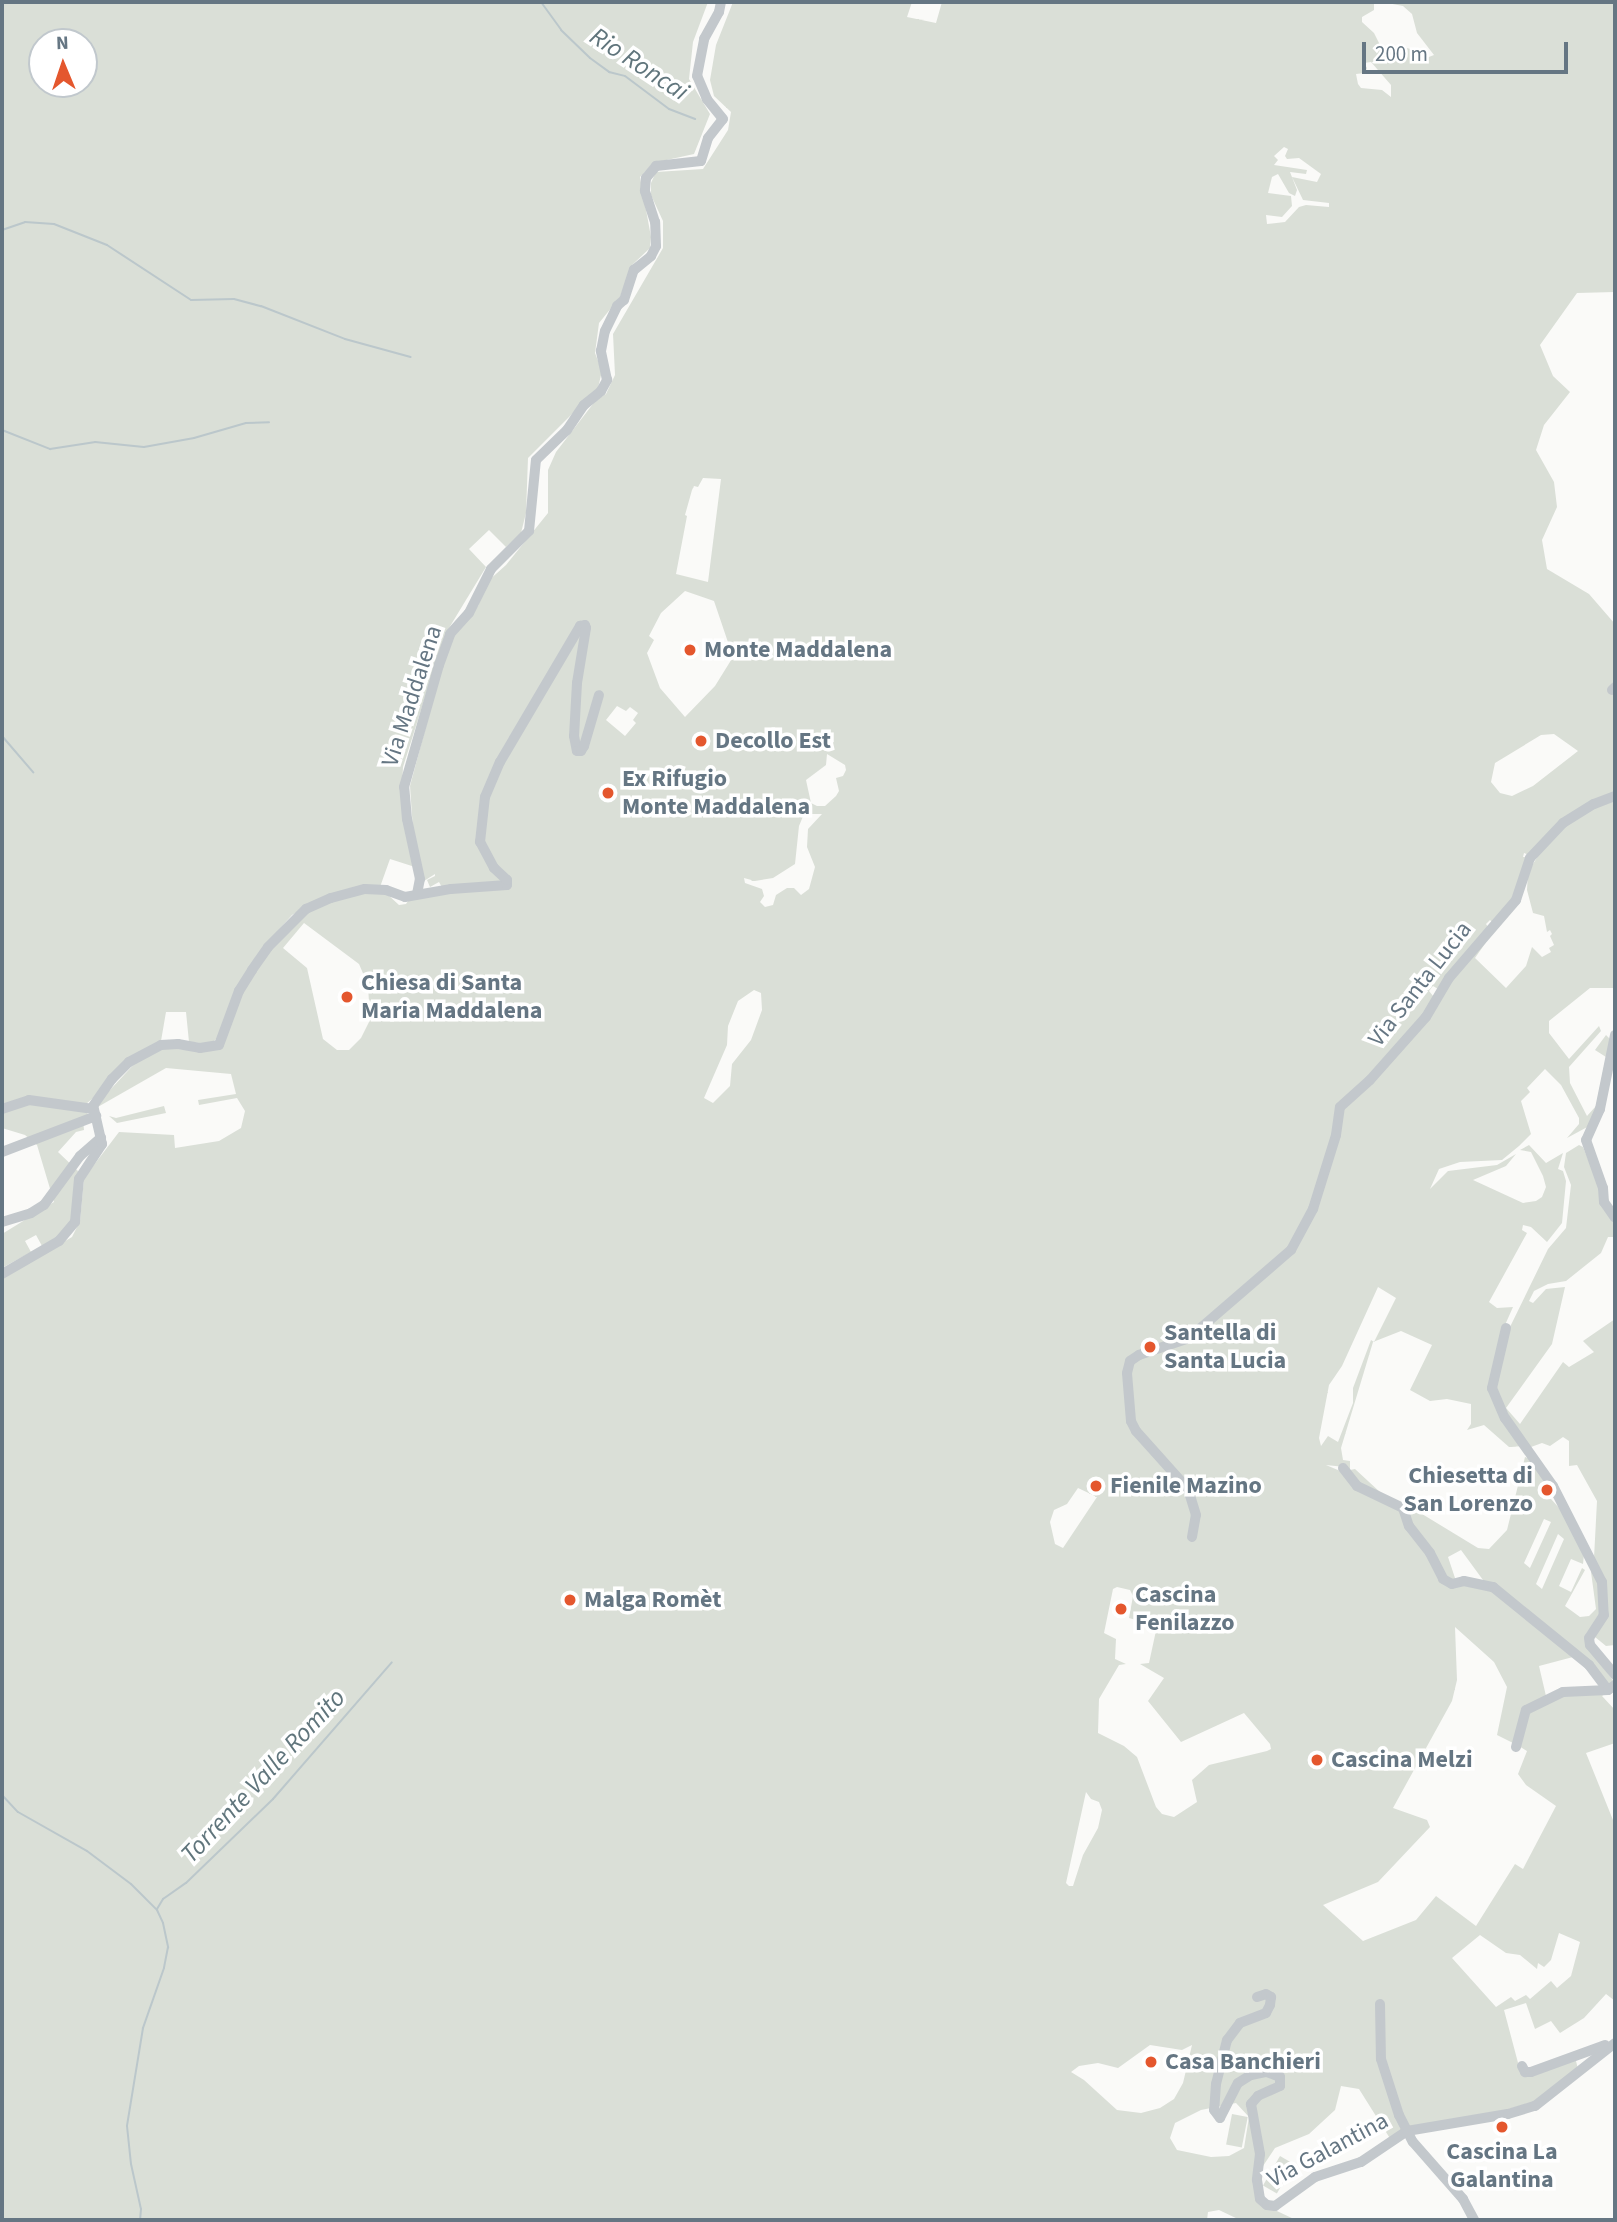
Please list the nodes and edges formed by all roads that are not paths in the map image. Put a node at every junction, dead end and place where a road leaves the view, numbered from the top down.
1 (721, 2) edge
2 (599, 695) dead end
3 (1615, 796) edge
4 (417, 894) junction
5 (1615, 1035) edge
6 (2, 1109) edge
7 (94, 1113) junction
8 (101, 1138) junction
9 (2, 1152) edge
10 (1615, 1218) edge
11 (2, 1222) edge
12 (2, 1274) edge
13 (1506, 1328) dead end
14 (1343, 1468) dead end
15 (1192, 1537) dead end
16 (1615, 1675) edge
17 (1612, 1688) edge
18 (1516, 1747) dead end
19 (1257, 1997) dead end
20 (1380, 2004) dead end
21 (1614, 2043) edge
22 (1522, 2066) dead end
23 (1407, 2131) junction
24 (1474, 2220) edge

1 - 4 street, Via Maddalena
2 - 4 street
3 - 15 street, Via Santa Lucia
4 - 7 street
5 - 10 street
6 - 7 street
7 - 8 street
7 - 9 street
8 - 11 street
8 - 12 street
13 - 16 street
14 - 17 street
17 - 18 street
19 - 23 street, Via Galantina
20 - 23 street
21 - 22 street, Via Galantina
21 - 23 street, Via Galantina
23 - 24 street

